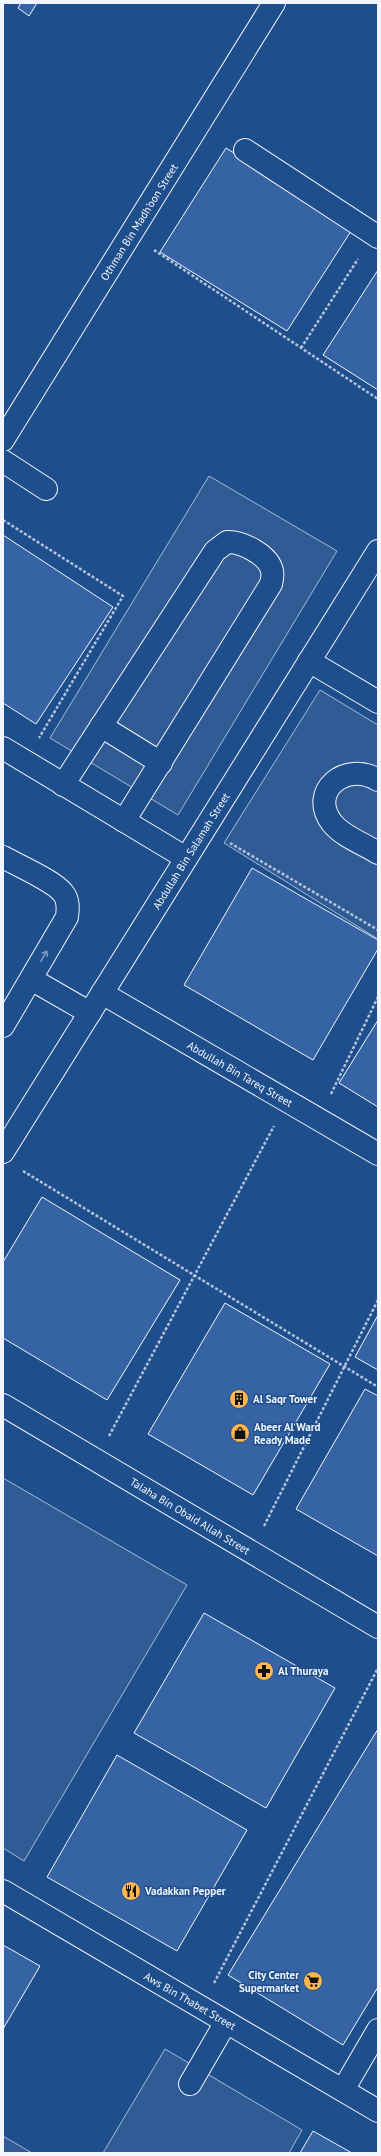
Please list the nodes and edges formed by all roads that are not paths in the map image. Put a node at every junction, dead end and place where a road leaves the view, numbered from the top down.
1 (274, 3) edge
2 (245, 150) dead end
3 (376, 235) edge
4 (3, 440) edge
5 (3, 461) edge
6 (46, 489) dead end
7 (378, 551) edge
8 (309, 661) junction
9 (378, 702) edge
10 (101, 726) junction
11 (3, 748) edge
12 (160, 763) junction
13 (378, 780) edge
14 (63, 784) junction
15 (124, 821) junction
16 (378, 853) edge
17 (3, 857) edge
18 (186, 858) junction
19 (30, 979) junction
20 (102, 993) junction
21 (90, 1013) junction
22 (3, 1026) edge
23 (378, 1154) edge
24 (10, 1159) edge
25 (3, 1405) edge
26 (378, 1627) edge
27 (3, 1891) edge
28 (226, 2022) junction
29 (378, 2030) edge
30 (190, 2084) dead end
31 (343, 2090) junction
32 (378, 2111) edge

1 - 4 street, Othman Bin Madh'oon Street
2 - 3 street
5 - 6 street
7 - 8 street, Abdullah Bin Salamah Street
8 - 9 street
8 - 18 street, Abdullah Bin Salamah Street
10 - 12 street
10 - 12 street
10 - 14 street
11 - 14 street
12 - 15 street
13 - 16 street
14 - 15 street
15 - 18 street
19 -> 17 street
18 - 20 street, Abdullah Bin Salamah Street
19 - 21 street
19 - 22 street
20 - 21 street, Abdullah Bin Salamah Street
20 - 23 street, Abdullah Bin Tareq Street
21 - 24 street, Abdullah Bin Salamah Street
25 - 26 street, Talaha Bin Obaid Allah Street
27 - 28 street, Aws Bin Thabet Street
28 - 30 street
28 - 31 street, Aws Bin Thabet Street
29 - 31 street
31 - 32 street, Aws Bin Thabet Street

